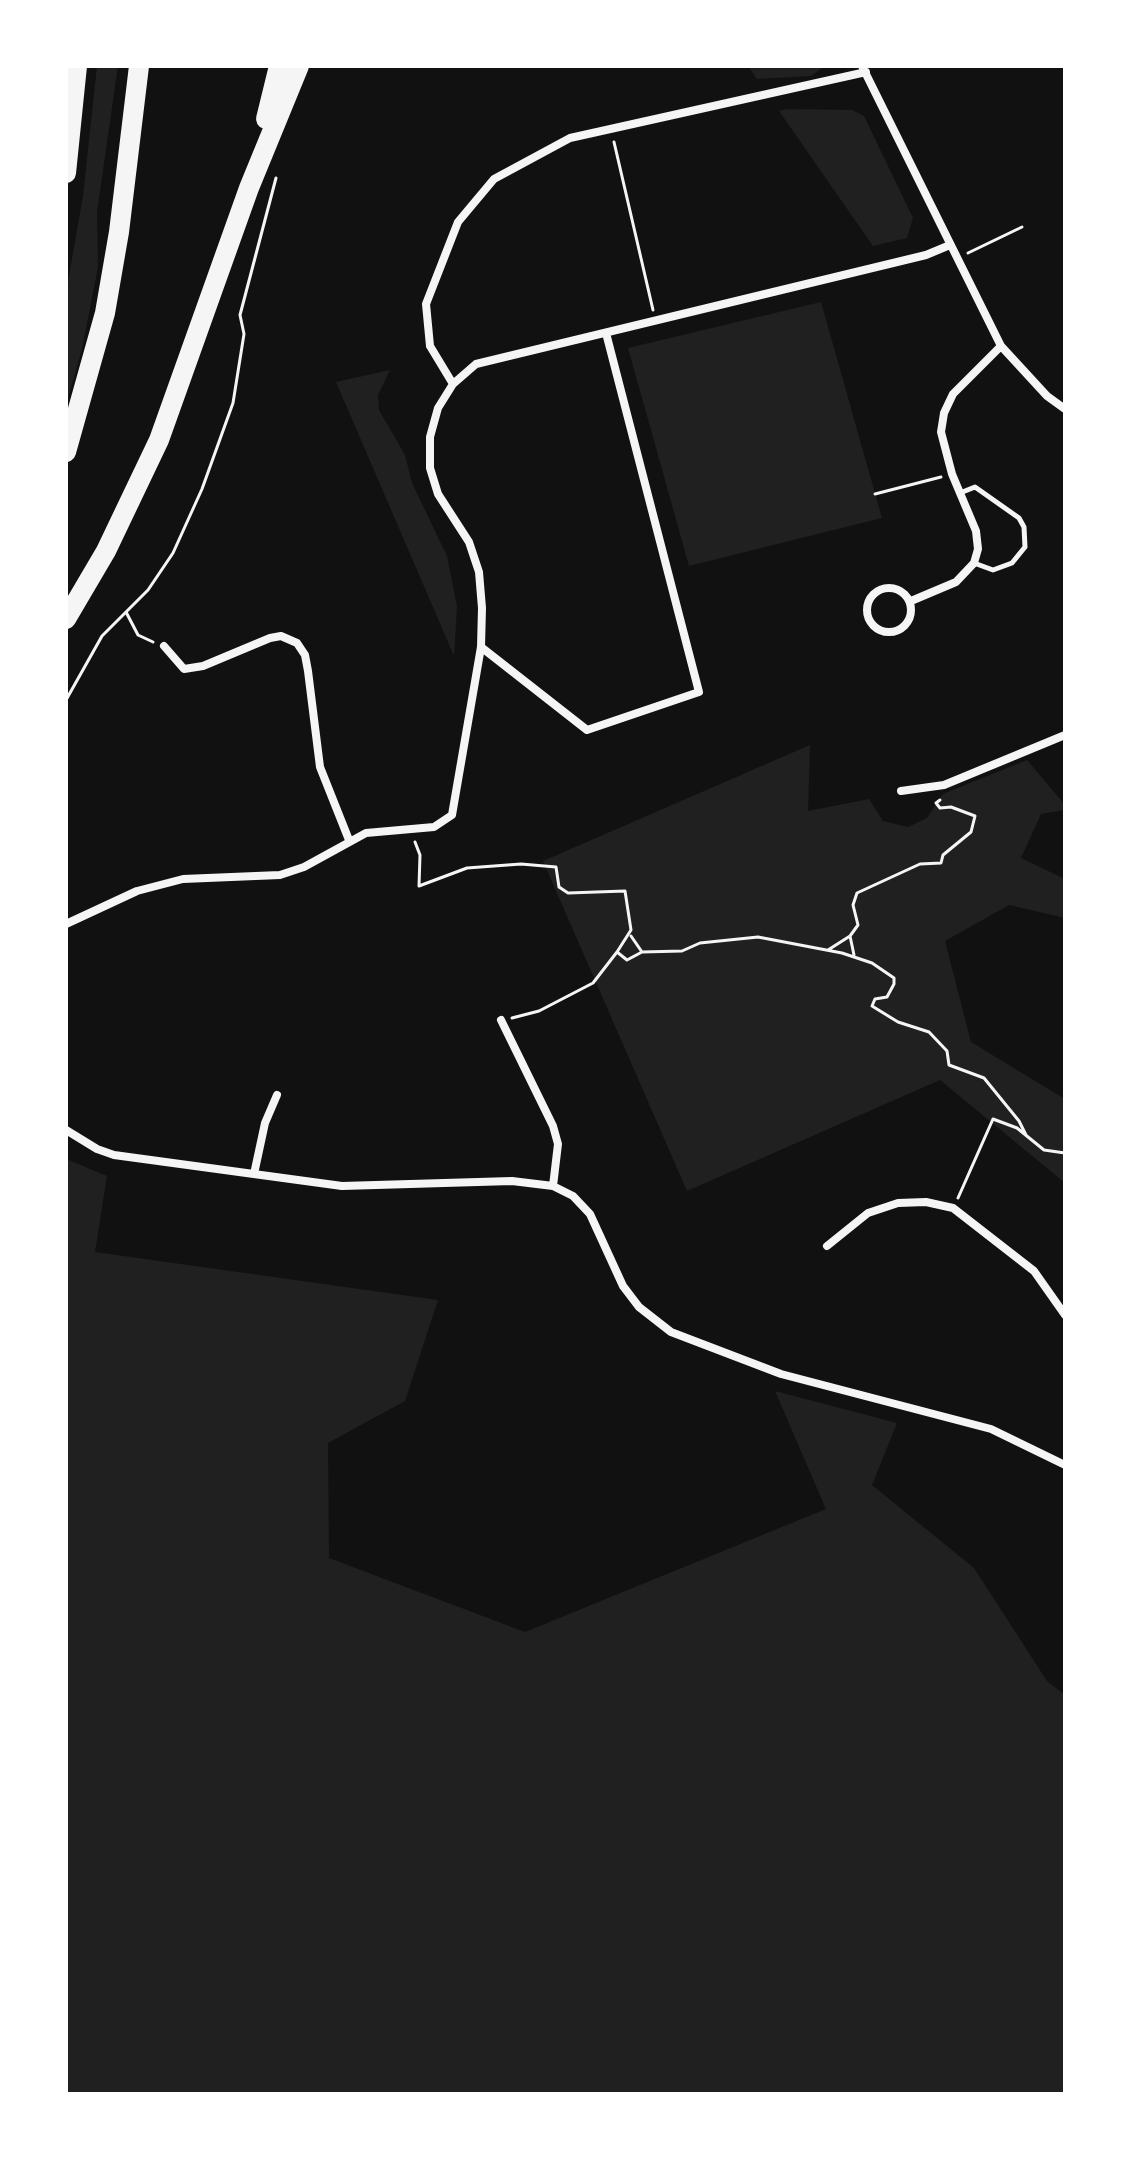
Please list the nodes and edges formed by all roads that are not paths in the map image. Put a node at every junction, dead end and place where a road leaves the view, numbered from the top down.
1 (77, 66) edge
2 (139, 66) edge
3 (279, 66) edge
4 (299, 66) edge
5 (864, 69) edge
6 (66, 173) edge
7 (249, 188) junction
8 (950, 245) junction
9 (606, 333) junction
10 (1001, 346) junction
11 (453, 384) junction
12 (1065, 409) edge
13 (66, 452) edge
14 (960, 493) junction
15 (974, 563) junction
16 (911, 601) junction
17 (66, 619) edge
18 (164, 646) road end
19 (481, 647) junction
20 (1065, 735) edge
21 (901, 791) dead end
22 (349, 840) junction
23 (66, 924) edge
24 (501, 1020) road end
25 (277, 1095) dead end
26 (66, 1130) edge
27 (254, 1174) junction
28 (553, 1186) junction
29 (827, 1246) dead end
30 (1065, 1315) edge
31 (1065, 1465) edge

1 - 6 highway
2 - 13 highway
3 - 7 highway
4 - 7 highway
5 - 8 street
5 - 11 street
7 - 17 highway
8 - 9 street
8 - 10 street
9 - 11 street
9 - 19 street
10 - 12 street
10 - 14 street
11 - 19 street
14 - 15 street
14 - 15 lane
15 - 16 street
16 - 16 street
18 - 22 street
19 - 22 street
20 - 21 street
22 - 23 street
24 - 28 street
25 - 27 street
26 - 27 street
27 - 28 street
28 - 31 street
29 - 30 street

